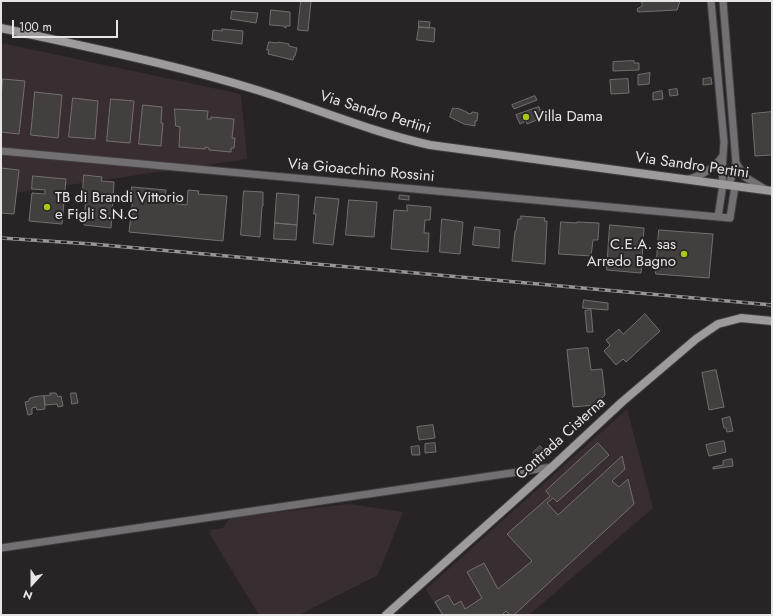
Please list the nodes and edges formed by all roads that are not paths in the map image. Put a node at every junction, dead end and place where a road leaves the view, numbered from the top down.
1 (711, 1) edge
2 (723, 1) edge
3 (1, 28) edge
4 (1, 150) edge
5 (722, 157) junction
6 (736, 163) junction
7 (689, 179) junction
8 (729, 185) junction
9 (769, 190) edge
10 (718, 217) junction
11 (772, 321) edge
12 (552, 467) junction
13 (1, 548) edge
14 (386, 615) edge

1 - 5 street
2 - 6 street
3 - 7 main road, Via Sandro Pertini
4 - 10 street, Via Gioacchino Rossini
5 - 7 street
5 - 8 street
6 - 8 street
6 - 9 street
7 - 8 main road, Via Sandro Pertini
8 - 9 main road, Via Sandro Pertini
8 - 10 street
8 - 10 street, Via Gioacchino Rossini
11 - 12 main road, Contrada Cisterna
12 - 13 street
12 - 14 main road, Contrada Cisterna

